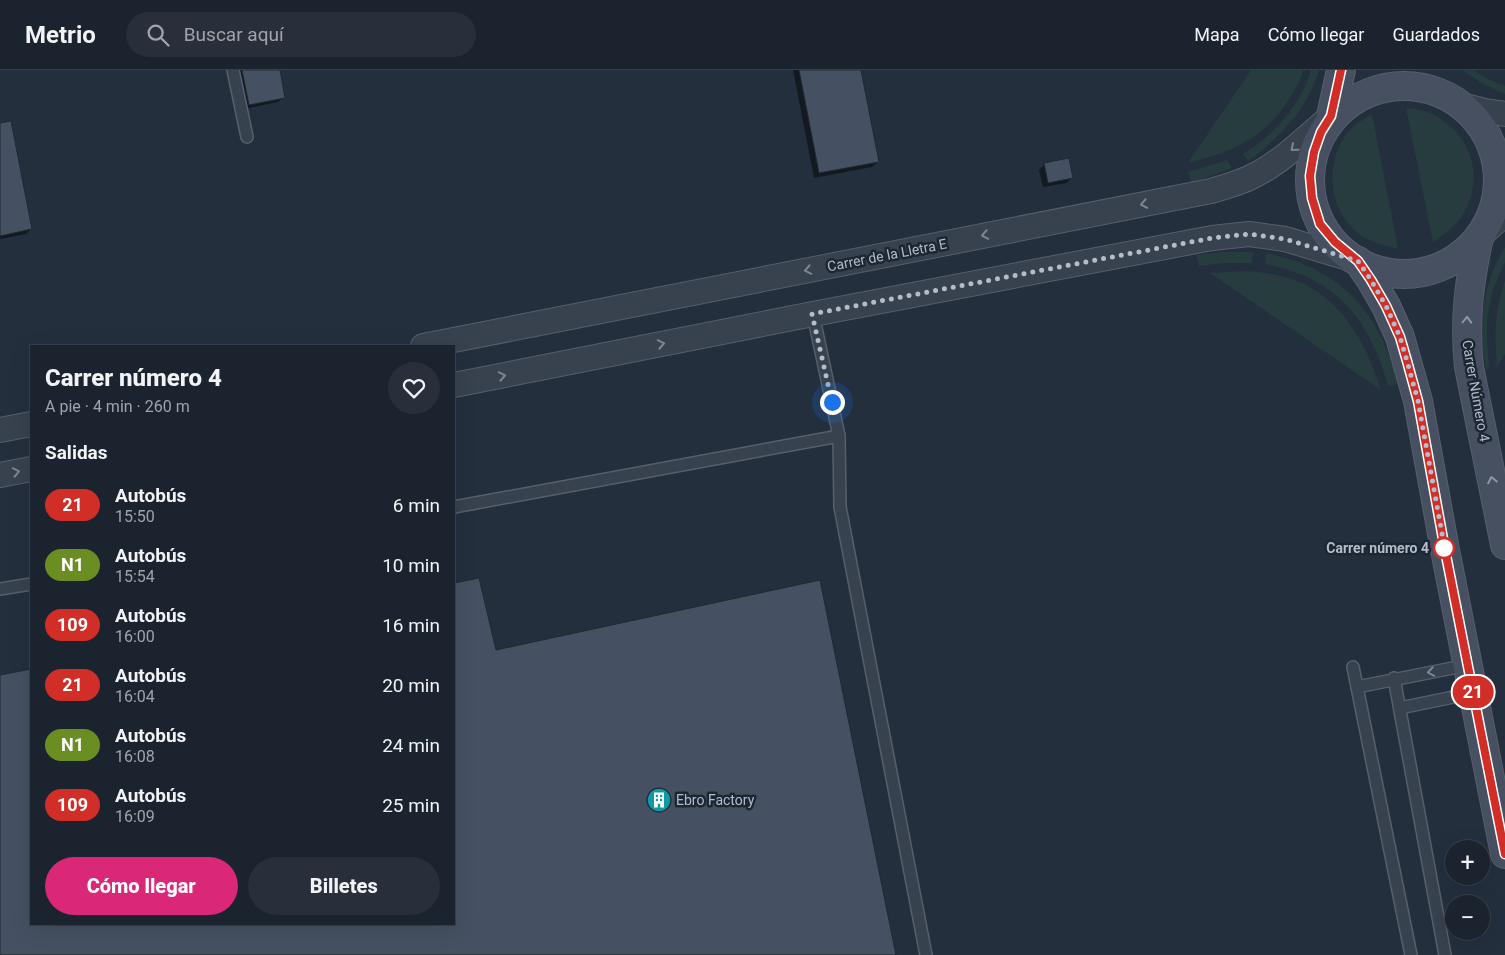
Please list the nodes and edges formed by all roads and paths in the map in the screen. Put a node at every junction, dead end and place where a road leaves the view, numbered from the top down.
1 (234, 70) edge
2 (1341, 70) edge
3 (1436, 70) edge
4 (1462, 105) junction
5 (1505, 114) edge
6 (1331, 116) junction
7 (247, 138) dead end
8 (1505, 214) edge
9 (1480, 237) junction
10 (1358, 261) junction
11 (812, 314) junction
12 (428, 345) edge
13 (455, 385) edge
14 (30, 424) edge
15 (0, 430) edge
16 (839, 436) junction
17 (30, 469) edge
18 (0, 475) edge
19 (455, 507) edge
20 (1505, 545) edge
21 (30, 584) edge
22 (0, 589) edge
23 (1468, 665) junction
24 (1353, 667) dead end
25 (1394, 678) junction
26 (1357, 687) junction
27 (1473, 693) junction
28 (1400, 708) junction
29 (1505, 854) edge
30 (926, 955) edge
31 (1411, 955) edge
32 (1445, 955) edge

1 - 7 lane
2 - 6 street
3 - 4 street
4 - 5 street
4 - 6 street
4 - 9 street
6 - 10 street
6 -> 12 street, Carrer de la Lletra E
8 - 9 street
9 - 10 street
20 -> 9 street, Carrer Número 4
10 - 11 street
10 - 23 street
13 -> 11 street
11 - 16 lane
14 - 15 street
16 - 19 lane
16 - 30 lane
18 -> 17 street
21 - 22 lane
23 -> 25 lane
23 - 27 street
24 - 26 lane
25 - 26 lane
25 - 28 lane
26 - 31 lane
27 - 28 lane
27 - 29 street
28 - 32 lane

